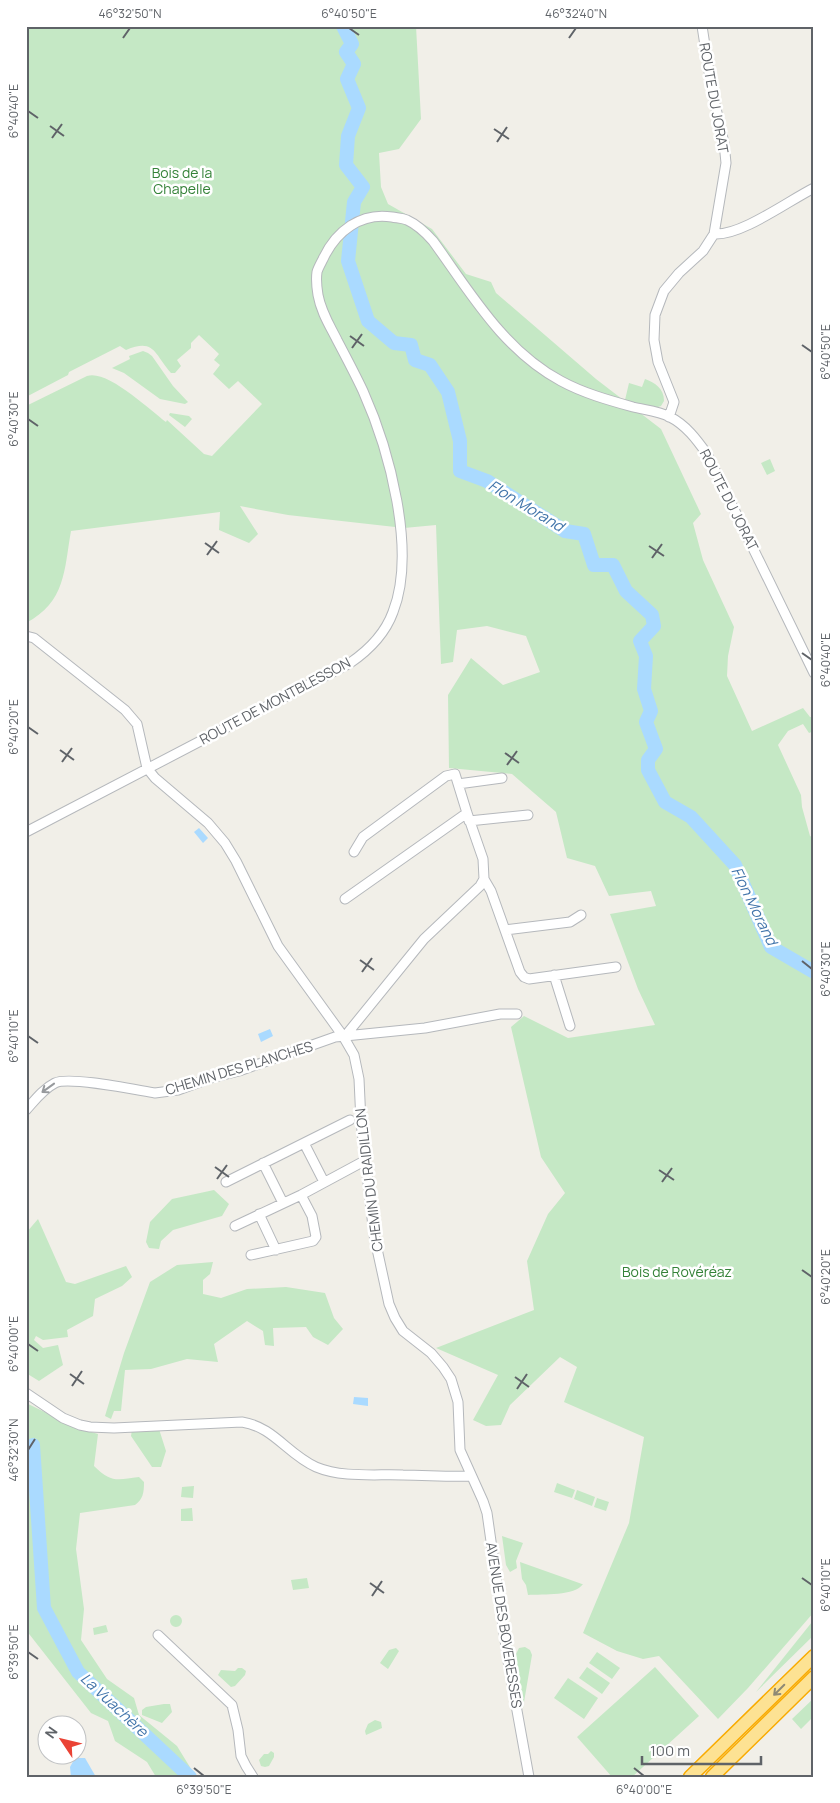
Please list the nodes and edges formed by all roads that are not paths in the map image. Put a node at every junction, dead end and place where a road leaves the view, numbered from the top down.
1 (702, 26) edge
2 (814, 188) edge
3 (714, 234) junction
4 (669, 417) junction
5 (26, 636) edge
6 (814, 673) edge
7 (147, 768) junction
8 (502, 778) dead end
9 (458, 784) junction
10 (528, 815) dead end
11 (468, 817) junction
12 (26, 832) edge
13 (354, 852) dead end
14 (484, 879) junction
15 (345, 898) dead end
16 (581, 915) dead end
17 (505, 930) junction
18 (616, 967) dead end
19 (554, 975) junction
20 (517, 1014) dead end
21 (570, 1026) dead end
22 (344, 1036) junction
23 (26, 1110) edge
24 (350, 1120) dead end
25 (304, 1143) junction
26 (366, 1160) junction
27 (264, 1163) junction
28 (226, 1182) dead end
29 (324, 1182) junction
30 (300, 1194) junction
31 (283, 1203) junction
32 (259, 1214) junction
33 (235, 1226) dead end
34 (276, 1250) junction
35 (251, 1255) dead end
36 (26, 1393) edge
37 (471, 1476) junction
38 (158, 1635) dead end
39 (814, 1656) edge
40 (814, 1676) edge
41 (253, 1777) edge
42 (529, 1777) edge
43 (690, 1777) edge
44 (712, 1777) edge

1 - 3 street, ROUTE DU JORAT
2 - 3 street
3 - 4 street, ROUTE DU JORAT
4 - 6 street, ROUTE DU JORAT
4 - 7 street, ROUTE DE MONTBLESSON
5 - 7 street
7 - 12 street, ROUTE DE MONTBLESSON
7 - 22 street, CHEMIN DU RAIDILLON
8 - 9 street
9 - 11 street
9 - 13 street
10 - 11 street
11 - 14 street
11 - 15 street
14 - 17 street
14 - 22 street
16 - 17 street
17 - 19 street
18 - 19 street
19 - 21 street
20 - 22 street
22 -> 23 street, CHEMIN DES PLANCHES
22 - 26 street, CHEMIN DU RAIDILLON
24 - 25 street
25 - 27 street
25 - 29 street
26 - 29 street
26 - 37 street, CHEMIN DU RAIDILLON
27 - 28 street
27 - 31 street
29 - 30 street
30 - 31 street
30 - 34 street
31 - 32 street
32 - 33 street
32 - 34 street
34 - 35 street
36 - 37 street
37 - 42 street, AVENUE DES BOVERESSES
38 - 41 street
39 -> 43 highway
40 - 44 highway

